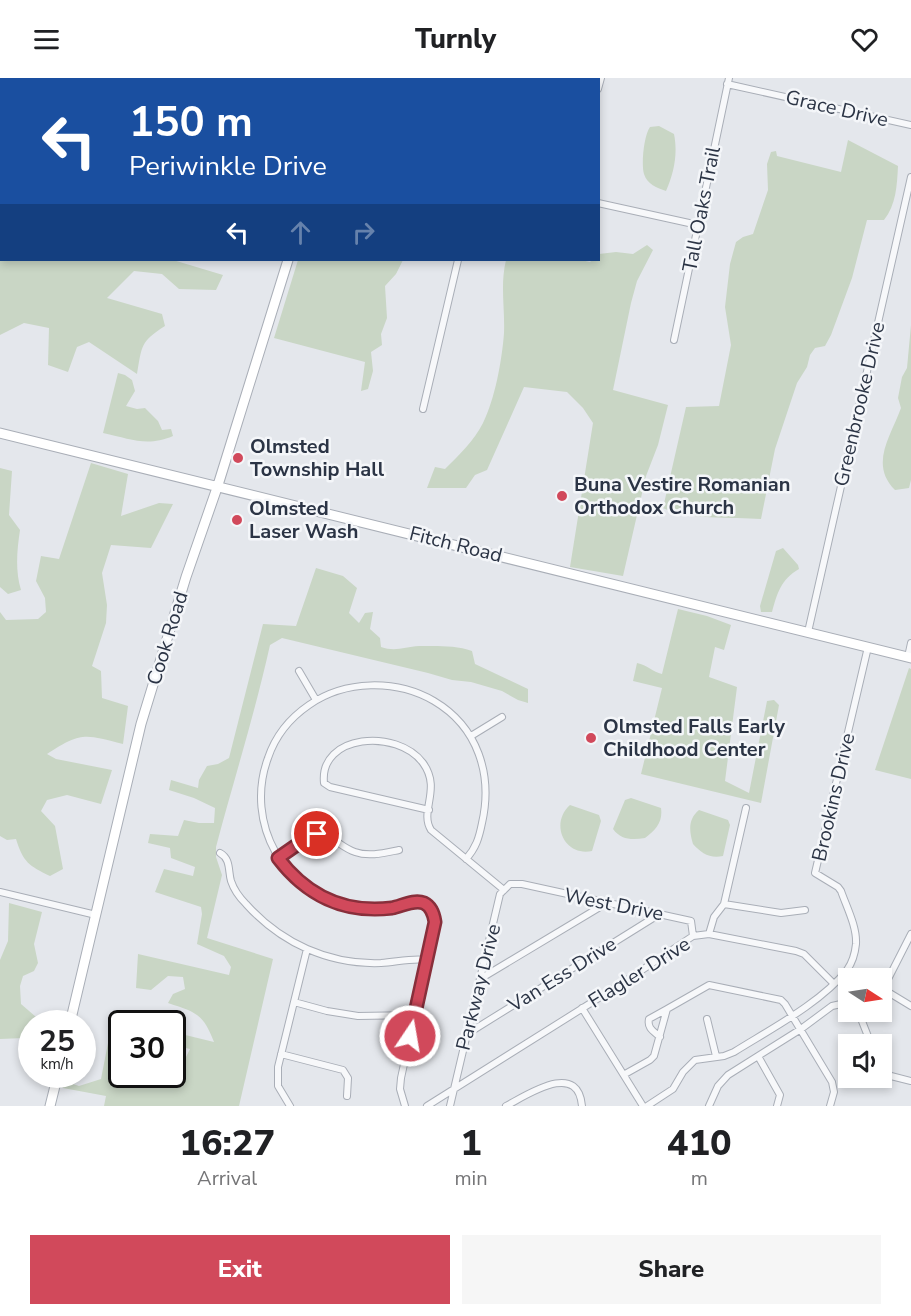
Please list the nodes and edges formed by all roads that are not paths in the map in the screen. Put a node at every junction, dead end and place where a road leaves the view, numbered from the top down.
1 (728, 81) edge
2 (911, 125) edge
3 (911, 177) edge
4 (600, 203) edge
5 (698, 225) junction
6 (288, 261) edge
7 (458, 261) edge
8 (674, 340) dead end
9 (423, 409) dead end
10 (0, 433) edge
11 (219, 485) junction
12 (807, 632) junction
13 (911, 643) edge
14 (867, 647) junction
15 (909, 658) edge
16 (299, 671) dead end
17 (316, 700) junction
18 (502, 717) dead end
19 (471, 736) junction
20 (746, 808) dead end
21 (429, 810) junction
22 (399, 850) dead end
23 (220, 853) dead end
24 (278, 858) junction
25 (466, 859) junction
26 (504, 890) junction
27 (0, 892) edge
28 (606, 903) junction
29 (724, 904) junction
30 (805, 910) dead end
31 (96, 915) junction
32 (658, 915) junction
33 (709, 934) junction
34 (911, 934) edge
35 (693, 936) junction
36 (307, 949) junction
37 (427, 960) junction
38 (892, 972) edge
39 (480, 979) junction
40 (833, 983) junction
41 (892, 995) edge
42 (294, 1002) junction
43 (838, 1005) edge
44 (911, 1006) edge
45 (582, 1008) junction
46 (667, 1009) junction
47 (73, 1010) edge
48 (415, 1015) junction
49 (793, 1015) junction
50 (707, 1019) dead end
51 (801, 1029) junction
52 (467, 1034) junction
53 (660, 1037) junction
54 (281, 1054) junction
55 (716, 1056) junction
56 (758, 1056) junction
57 (625, 1074) junction
58 (892, 1076) edge
59 (911, 1081) edge
60 (54, 1088) edge
61 (454, 1088) junction
62 (347, 1096) dead end
63 (50, 1106) edge
64 (290, 1106) edge
65 (405, 1106) edge
66 (427, 1106) edge
67 (450, 1106) edge
68 (506, 1106) edge
69 (582, 1106) edge
70 (645, 1106) edge
71 (710, 1106) edge
72 (777, 1106) edge
73 (830, 1106) edge

1 - 2 street, Grace Drive
1 - 5 street, Tall Oaks Trail
3 - 12 street, Greenbrooke Drive
4 - 5 street
5 - 8 street, Tall Oaks Trail
6 - 11 street, Cook Road
7 - 9 street
10 - 11 street, Fitch Road
11 - 12 street, Fitch Road
11 - 31 street, Cook Road
12 - 14 street, Fitch Road
13 - 15 street
14 - 15 street, Fitch Road
14 - 40 street, Brookins Drive
16 - 17 street
17 - 19 street
17 - 24 street
18 - 19 street
19 - 25 street
20 - 29 street
21 - 21 street
21 - 25 street
22 - 24 street
23 - 36 street
24 - 37 street
25 - 26 street
26 - 28 street, West Drive
26 - 39 street, Parkway Drive
27 - 31 street
28 - 32 street, West Drive
28 - 39 street
29 - 30 street
29 - 33 street
31 - 47 street, Cook Road
32 - 35 street, West Drive
32 - 52 street, Van Ess Drive
33 - 35 street, Flagler Drive
33 - 40 street, Flagler Drive
34 - 38 street
35 - 45 street, Flagler Drive
36 - 37 street
36 - 42 street
37 - 48 street
39 - 52 street, Parkway Drive
40 - 49 street, Brookins Drive
41 - 44 street
42 - 48 street
42 - 54 street
43 - 51 street
45 - 57 street
45 - 61 street, Flagler Drive
46 - 49 street
46 - 53 street
46 - 53 street
48 - 65 street
49 - 51 street
49 - 55 street, Brookins Drive
50 - 55 street
51 - 56 street
51 - 73 street
52 - 61 street, Parkway Drive
53 - 57 street
54 - 62 street
54 - 64 street
55 - 70 street, Brookins Drive
56 - 71 street
56 - 72 street
57 - 70 street
58 - 59 street
60 - 63 street
61 - 66 street, Flagler Drive
61 - 67 street, Parkway Drive
68 - 69 street

